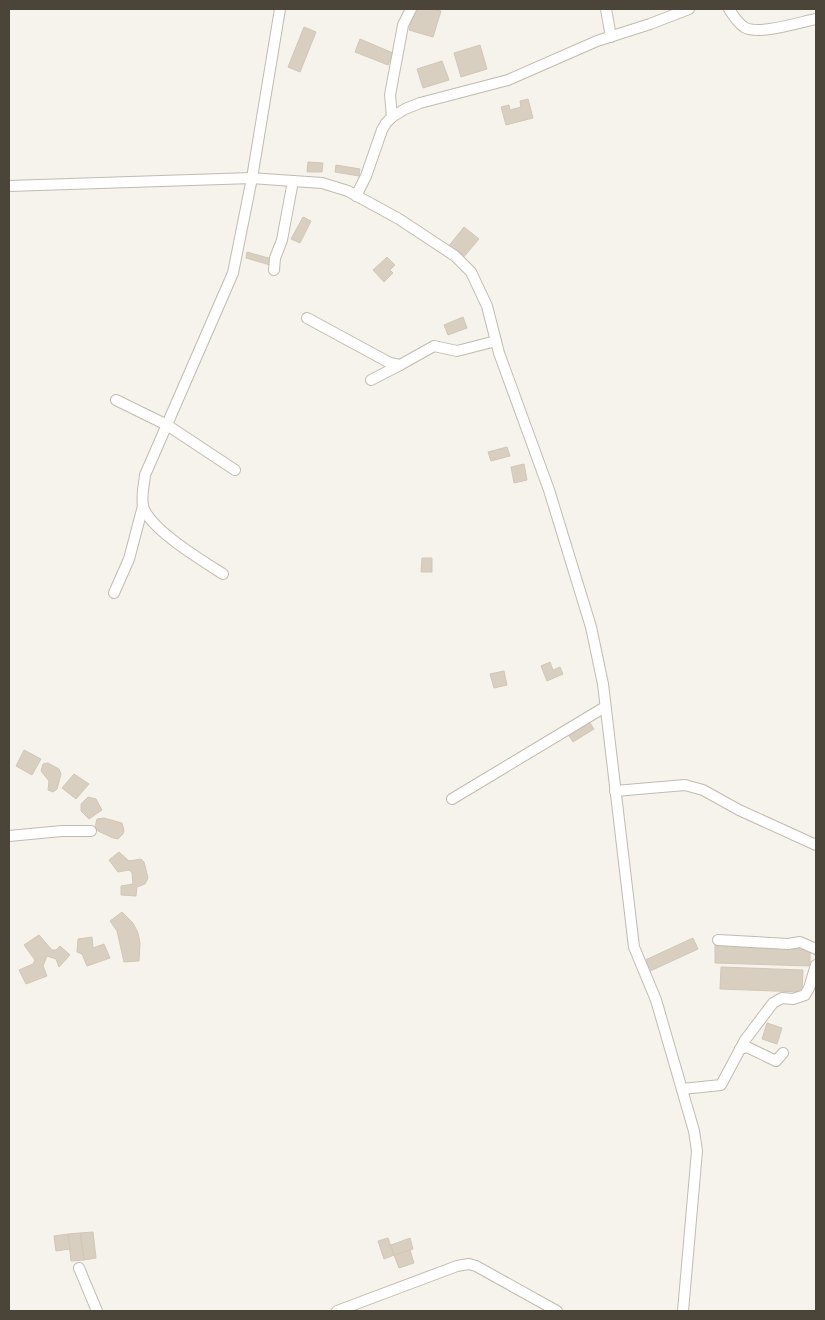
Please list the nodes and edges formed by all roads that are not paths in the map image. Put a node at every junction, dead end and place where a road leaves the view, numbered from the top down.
1 (280, 9) edge
2 (411, 9) edge
3 (606, 9) edge
4 (689, 9) edge
5 (728, 9) edge
6 (816, 19) edge
7 (611, 37) junction
8 (392, 117) junction
9 (252, 178) junction
10 (294, 181) junction
11 (9, 186) edge
12 (356, 196) junction
13 (274, 270) dead end
14 (306, 318) dead end
15 (496, 340) junction
16 (400, 366) junction
17 (371, 380) dead end
18 (116, 400) dead end
19 (167, 425) junction
20 (235, 470) dead end
21 (143, 506) junction
22 (223, 574) dead end
23 (114, 594) dead end
24 (605, 707) junction
25 (615, 791) junction
26 (452, 799) dead end
27 (90, 831) dead end
28 (9, 836) edge
29 (816, 845) edge
30 (718, 940) dead end
31 (816, 949) edge
32 (816, 965) edge
33 (740, 1049) junction
34 (783, 1053) dead end
35 (682, 1089) junction
36 (79, 1268) dead end
37 (98, 1311) edge
38 (337, 1311) edge
39 (558, 1311) edge
40 (683, 1311) edge

1 - 9 street
2 - 8 street
3 - 7 street
4 - 7 street
5 - 6 street
7 - 8 street
8 - 12 street
9 - 10 street
9 - 11 street
9 - 19 street
10 - 12 street
10 - 13 street
12 - 15 street
14 - 16 street
15 - 16 street
15 - 24 street
16 - 17 street
18 - 19 street
19 - 20 street
19 - 21 street
21 - 22 street
21 - 23 street
24 - 25 street
24 - 26 street
25 - 29 street
25 - 35 street
27 - 28 street
30 - 31 street
32 - 33 street
33 - 34 street
33 - 35 street
35 - 40 street
36 - 37 street
38 - 39 street

